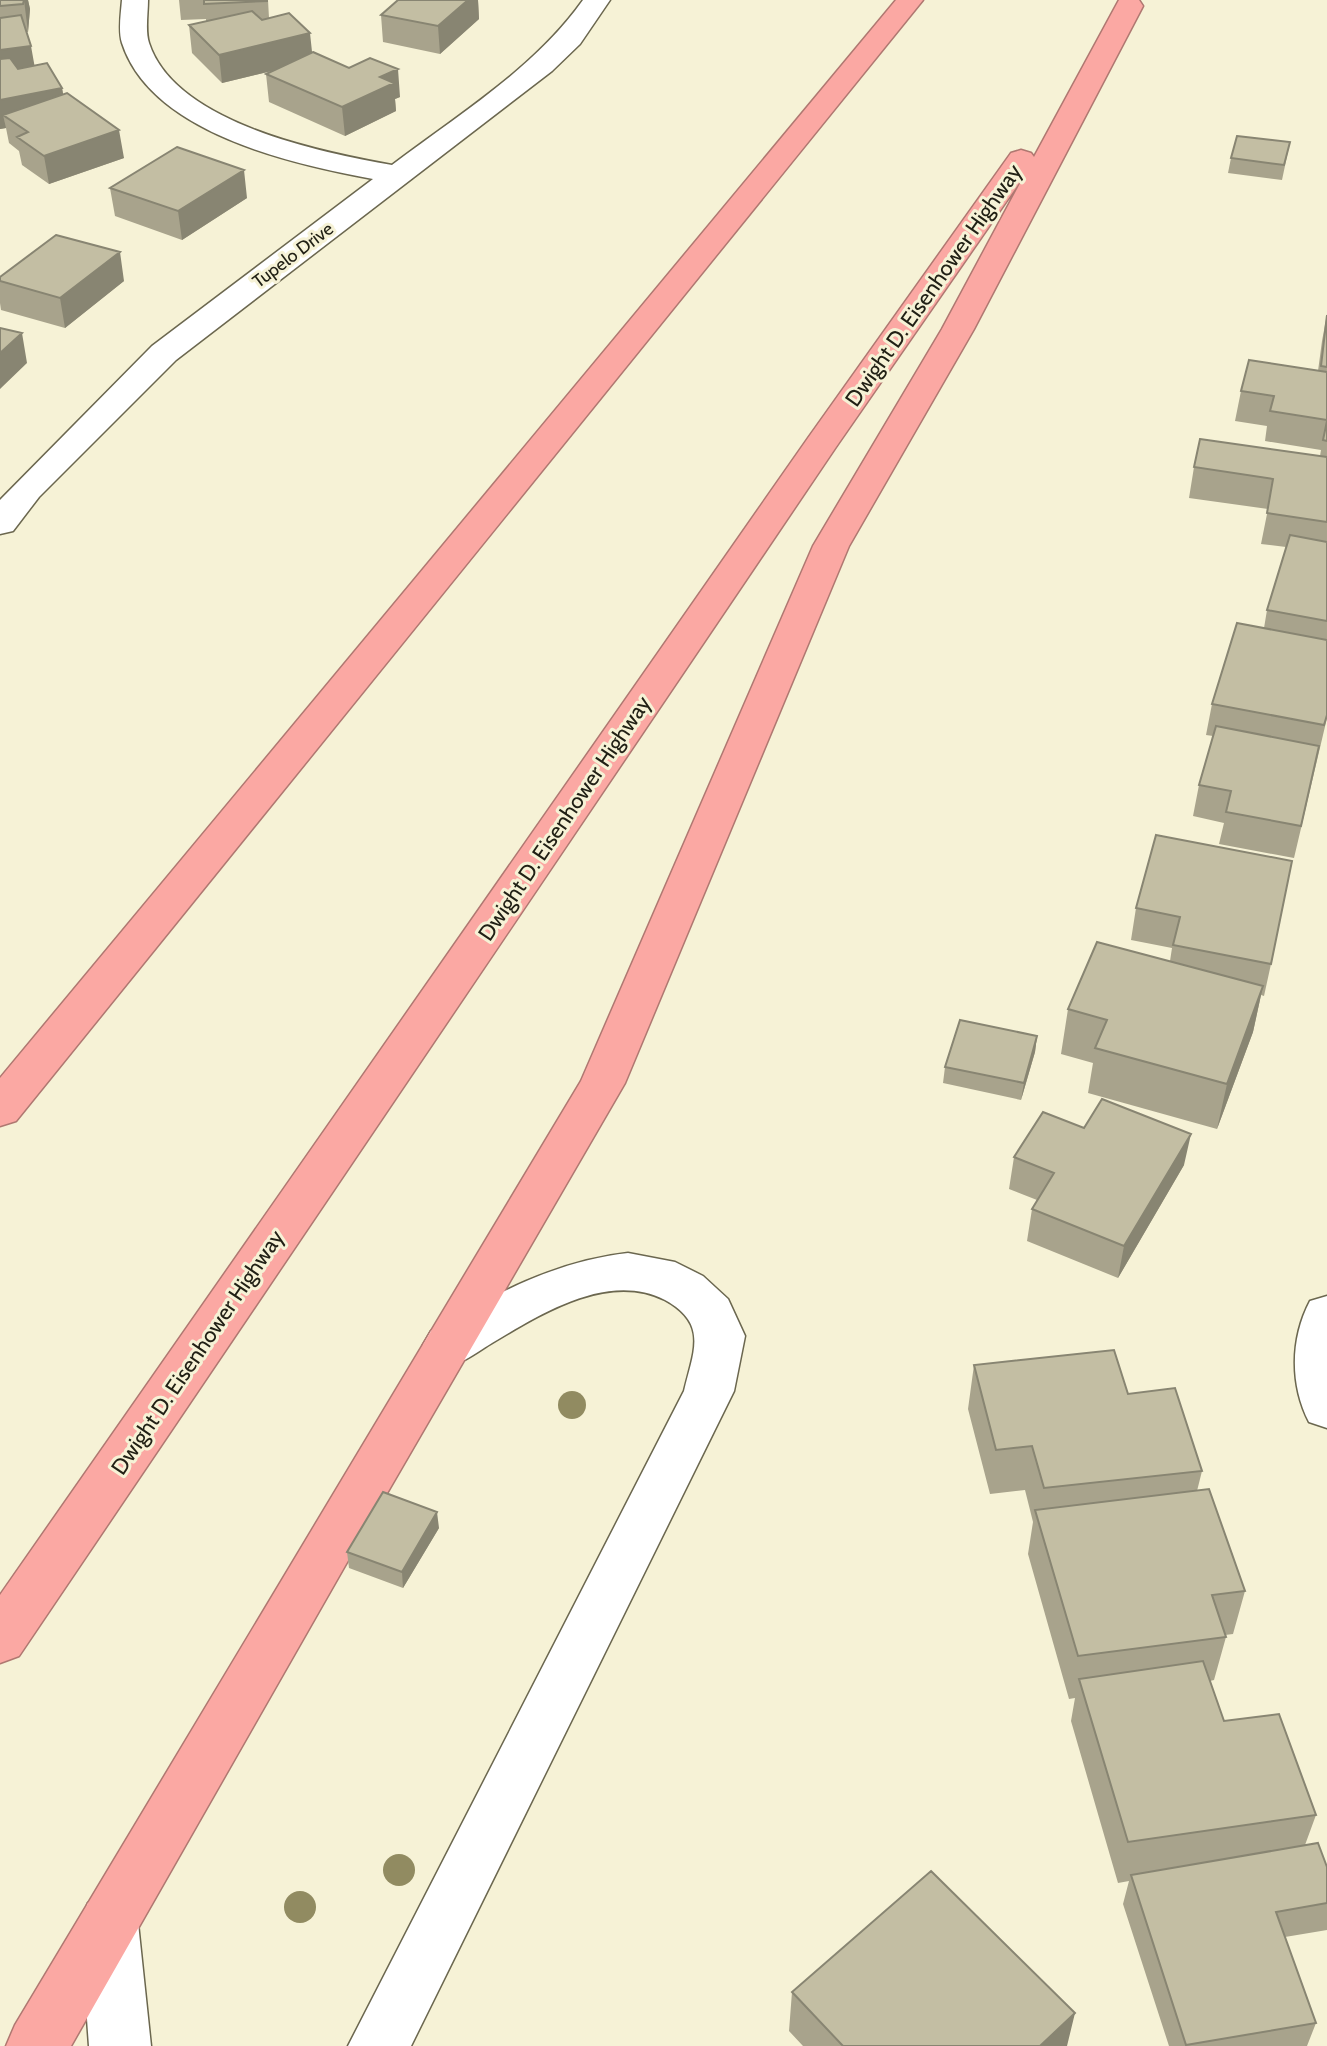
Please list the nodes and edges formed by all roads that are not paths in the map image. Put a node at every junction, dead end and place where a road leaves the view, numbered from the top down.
1 (135, 0) edge
2 (597, 0) edge
3 (910, 0) edge
4 (1131, 3) edge
5 (398, 175) junction
6 (14, 488) edge
7 (0, 523) edge
8 (0, 1109) edge
9 (1327, 1315) edge
10 (448, 1345) junction
11 (1327, 1408) edge
12 (0, 1639) edge
13 (109, 1923) junction
14 (37, 2046) edge
15 (120, 2046) edge
16 (379, 2046) edge

1 - 5 street
2 - 5 street, Tupelo Drive
3 - 8 highway
4 - 10 highway
4 - 12 highway, Dwight D. Eisenhower Highway
5 - 6 street, Tupelo Drive
6 - 7 street, Tupelo Drive
9 - 11 street
10 - 13 highway
10 - 16 street
13 - 14 highway
13 - 15 street

